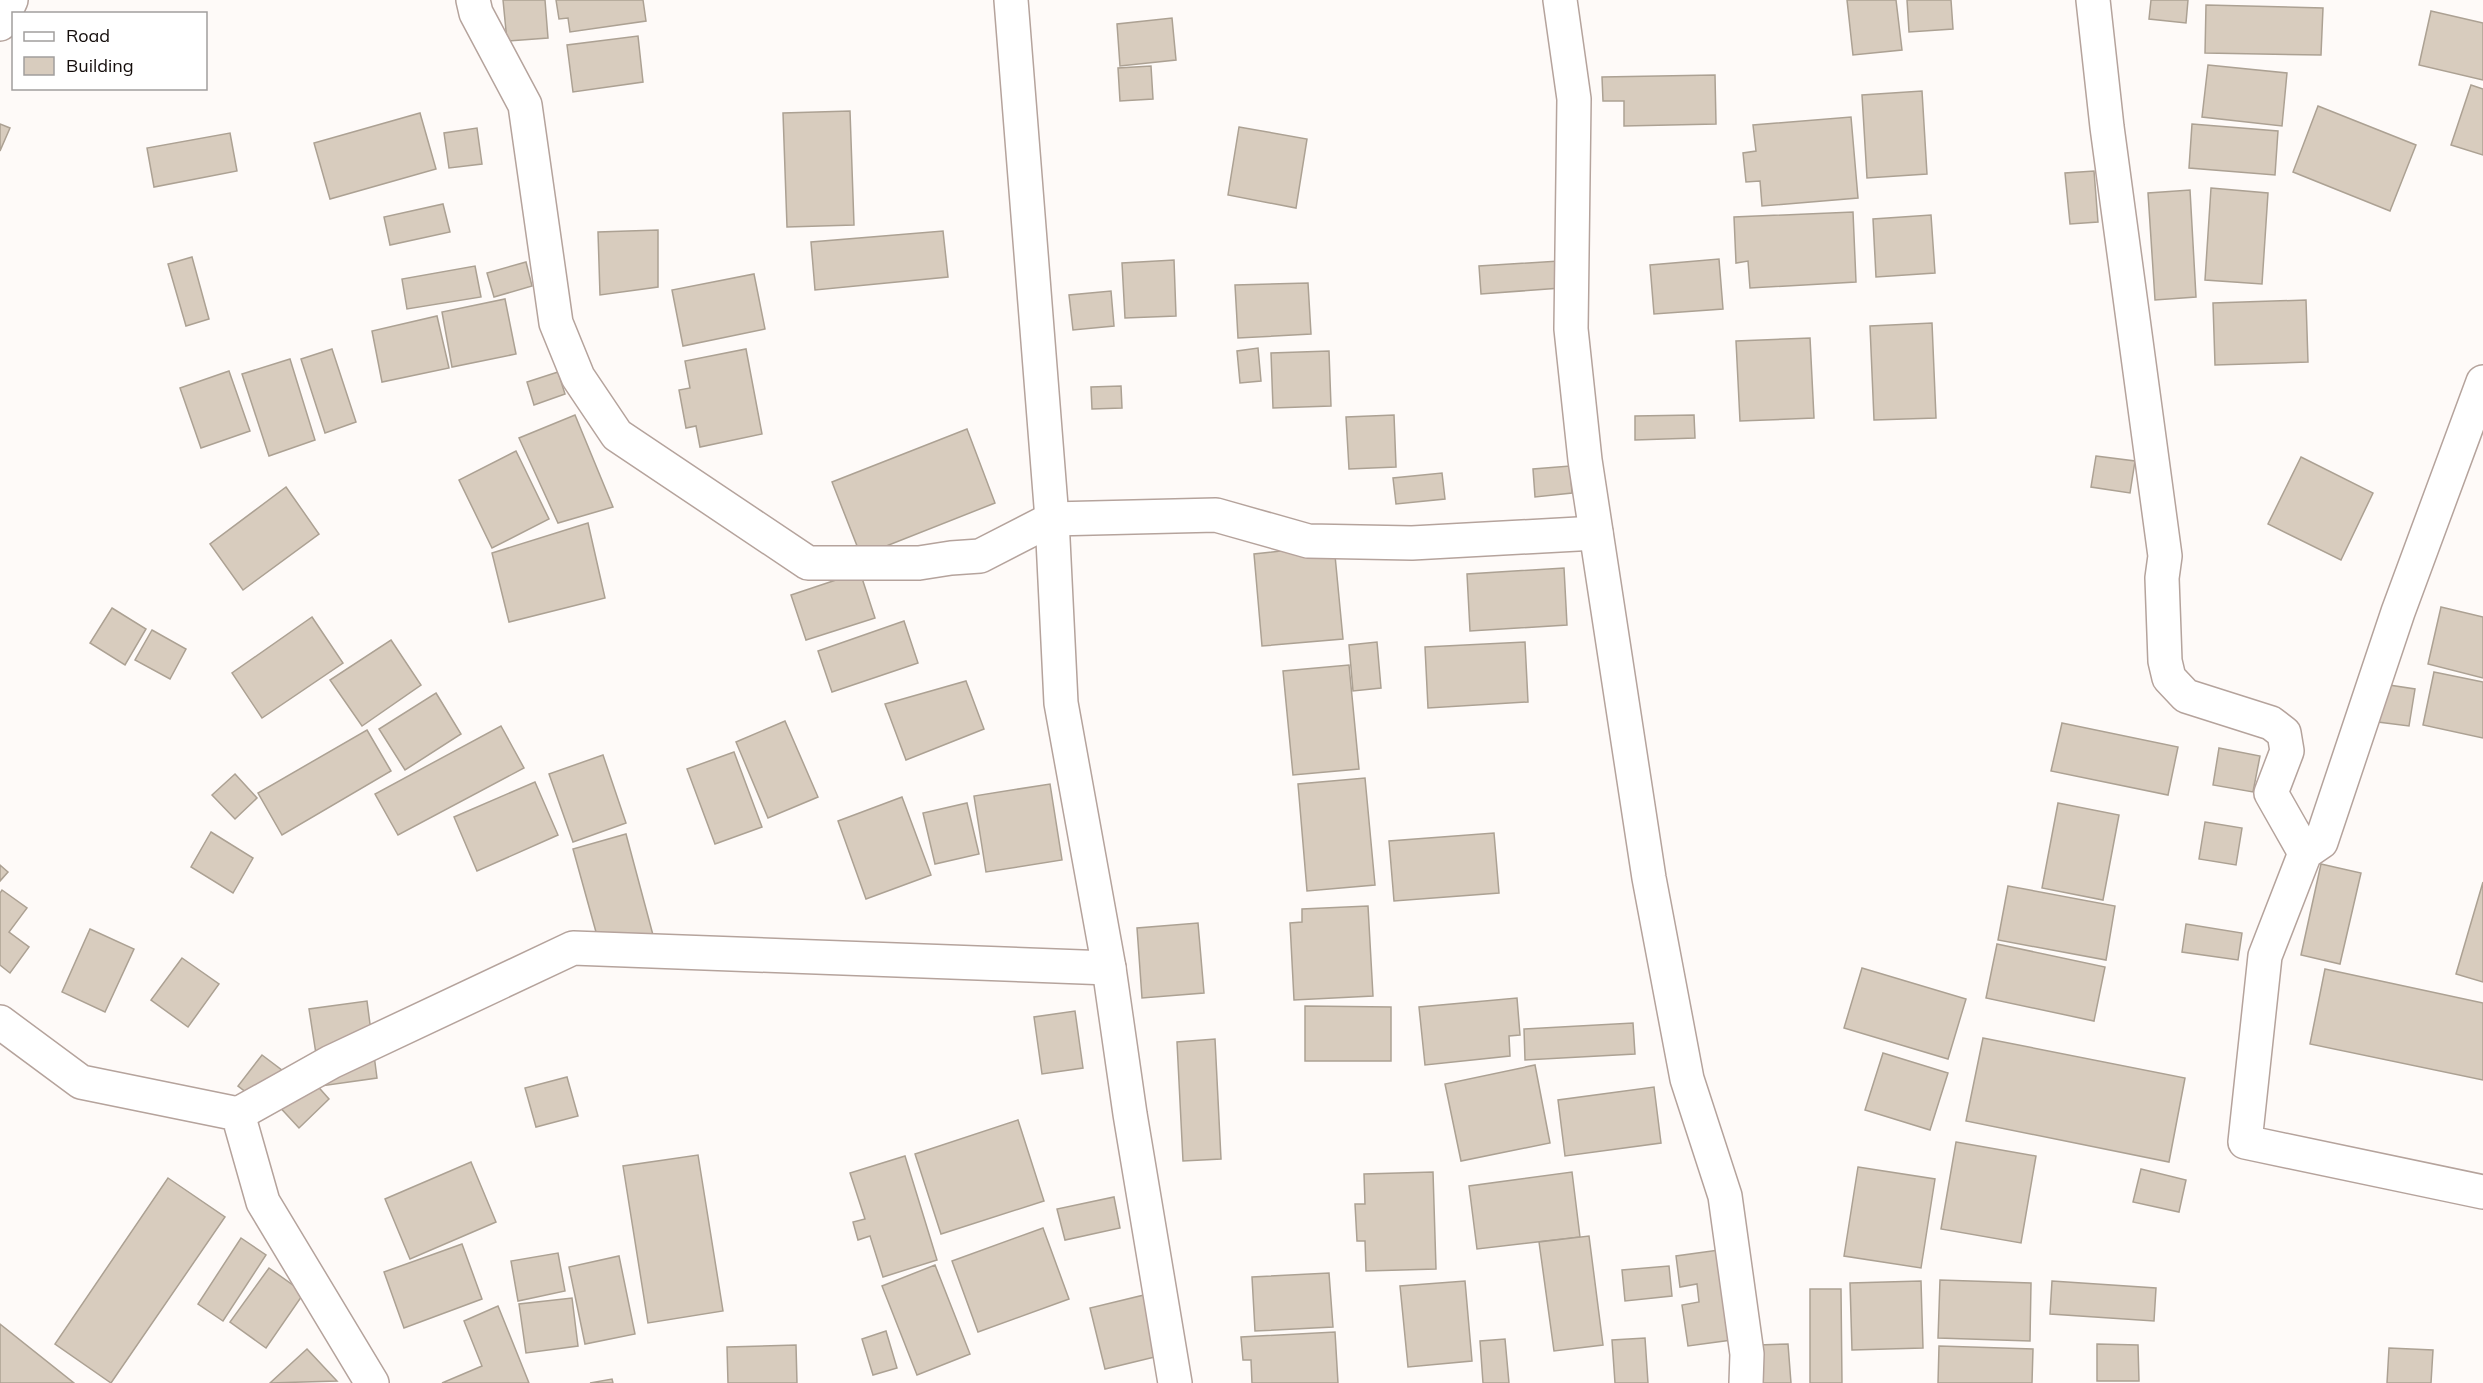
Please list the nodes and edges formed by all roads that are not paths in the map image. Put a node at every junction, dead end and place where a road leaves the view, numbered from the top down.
1 (11, 0) edge
2 (473, 0) edge
3 (1011, 0) edge
4 (1560, 0) edge
5 (2093, 0) edge
6 (0, 24) edge
7 (2483, 382) edge
8 (1052, 519) junction
9 (1596, 533) junction
10 (2305, 853) junction
11 (1109, 968) junction
12 (0, 1022) edge
13 (238, 1114) junction
14 (2483, 1192) edge
15 (372, 1383) edge
16 (1175, 1383) edge
17 (1746, 1383) edge

1 - 6 street
2 - 8 street
3 - 8 street
4 - 9 street
5 - 10 street
7 - 10 street
8 - 9 street
8 - 11 street
9 - 17 street
10 - 14 street
11 - 13 street
11 - 16 street
12 - 13 street
13 - 15 street

